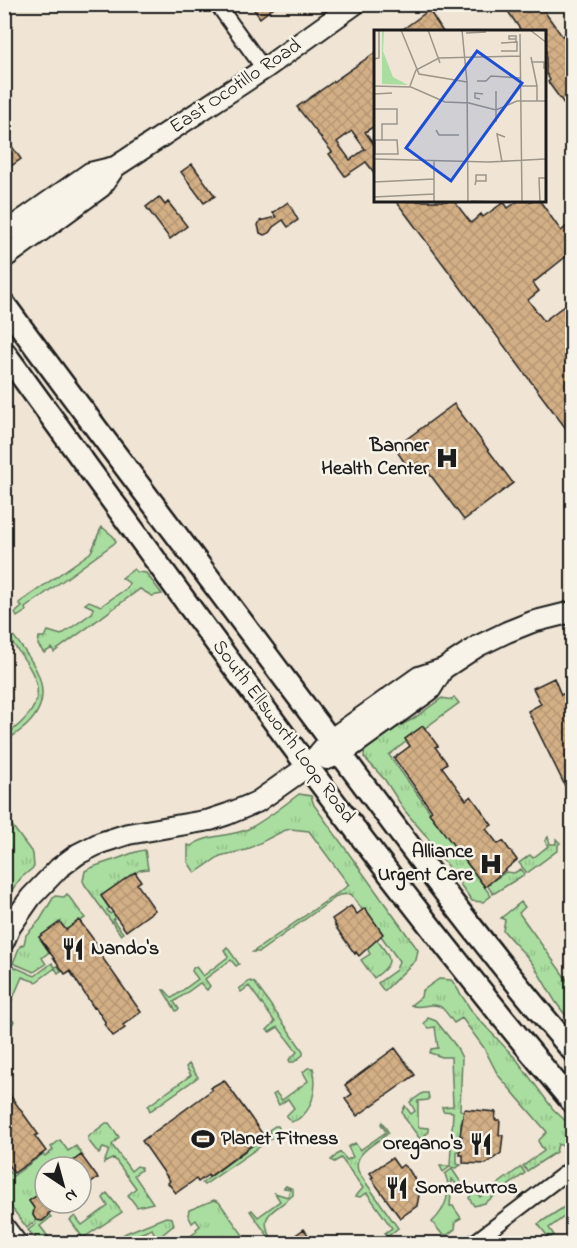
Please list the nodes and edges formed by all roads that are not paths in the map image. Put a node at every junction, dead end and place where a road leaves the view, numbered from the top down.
1 (217, 4) edge
2 (355, 4) edge
3 (264, 69) junction
4 (115, 167) junction
5 (4, 233) edge
6 (4, 258) edge
7 (4, 304) edge
8 (4, 352) edge
9 (573, 612) edge
10 (335, 747) junction
11 (308, 766) junction
12 (4, 941) edge
13 (573, 1050) edge
14 (573, 1102) edge
15 (573, 1168) edge
16 (4, 1227) edge
17 (17, 1244) edge
18 (472, 1244) edge

1 - 3 street
2 - 3 street, East Ocotillo Road
3 - 4 street, East Ocotillo Road
4 - 5 street, East Ocotillo Road
4 - 6 street, East Ocotillo Road
7 - 10 main road, South Ellsworth Loop Road
8 - 11 main road, South Ellsworth Loop Road
9 - 10 street
10 - 11 street
10 - 13 main road, South Ellsworth Loop Road
11 - 12 street
11 - 14 main road, South Ellsworth Loop Road
15 - 18 street
16 - 17 street

